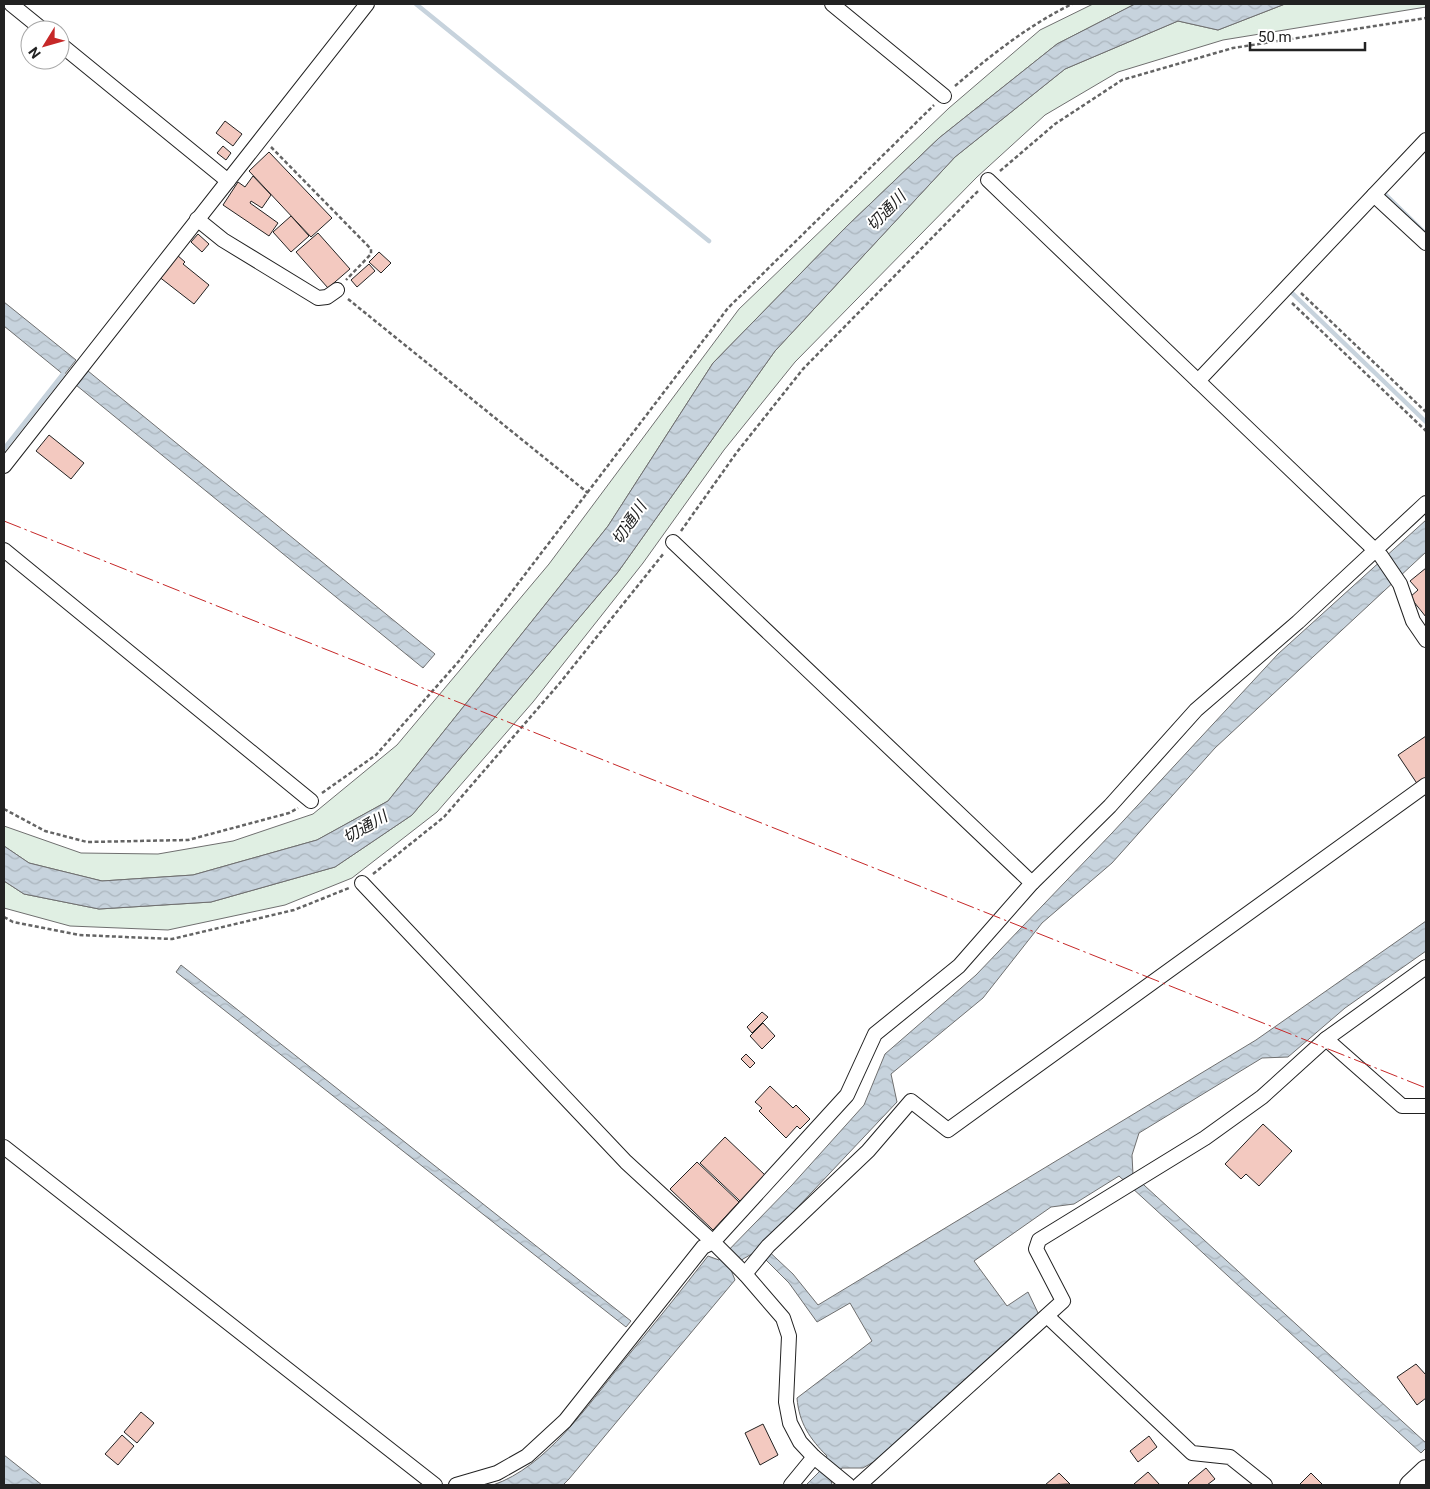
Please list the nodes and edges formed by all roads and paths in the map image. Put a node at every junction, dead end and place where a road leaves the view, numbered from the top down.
1 (11, 4) edge
2 (367, 4) edge
3 (832, 4) edge
4 (1072, 4) edge
5 (1426, 18) edge
6 (31, 20) edge
7 (70, 52) edge
8 (944, 96) junction
9 (262, 138) junction
10 (1426, 140) edge
11 (988, 180) junction
12 (228, 181) junction
13 (1374, 195) junction
14 (197, 219) junction
15 (1426, 244) edge
16 (1286, 288) junction
17 (336, 290) junction
18 (1198, 380) junction
19 (1426, 412) edge
20 (1426, 432) edge
21 (4, 466) edge
22 (588, 493) junction
23 (1426, 503) edge
24 (673, 542) junction
25 (4, 550) edge
26 (1378, 553) junction
27 (1426, 640) edge
28 (1426, 785) edge
29 (311, 800) junction
30 (4, 808) edge
31 (362, 883) junction
32 (1032, 883) junction
33 (4, 917) edge
34 (1426, 967) edge
35 (1326, 1039) junction
36 (1426, 1106) edge
37 (4, 1147) edge
38 (713, 1242) junction
39 (741, 1271) junction
40 (1047, 1316) junction
41 (817, 1460) junction
42 (1426, 1470) edge
43 (844, 1482) edge
44 (435, 1485) edge
45 (456, 1485) edge
46 (791, 1485) edge
47 (859, 1485) edge
48 (1265, 1485) edge
49 (1410, 1485) edge

1 - 6 street
2 - 9 street
3 - 8 street
4 - 8 path
5 - 11 path
7 - 12 street
8 - 22 path
9 - 12 street
9 - 17 path
10 - 13 street
11 - 18 street
11 - 24 path
12 - 14 street
13 - 15 street
13 - 16 street
14 - 17 street
14 - 21 street
16 - 18 street
16 - 19 path
16 - 20 path
17 - 22 path
18 - 26 street
22 - 29 path
23 - 26 street
24 - 31 path
24 - 32 street
25 - 29 street
26 - 27 street
26 - 32 street
28 - 39 street
29 - 30 path
31 - 33 path
31 - 38 street
32 - 38 street
34 - 35 street
35 - 36 street
35 - 40 street
37 - 44 street
38 - 39 street
38 - 45 street
39 - 41 street
40 - 47 street
40 - 48 street
41 - 43 street
41 - 46 street
42 - 49 main road

